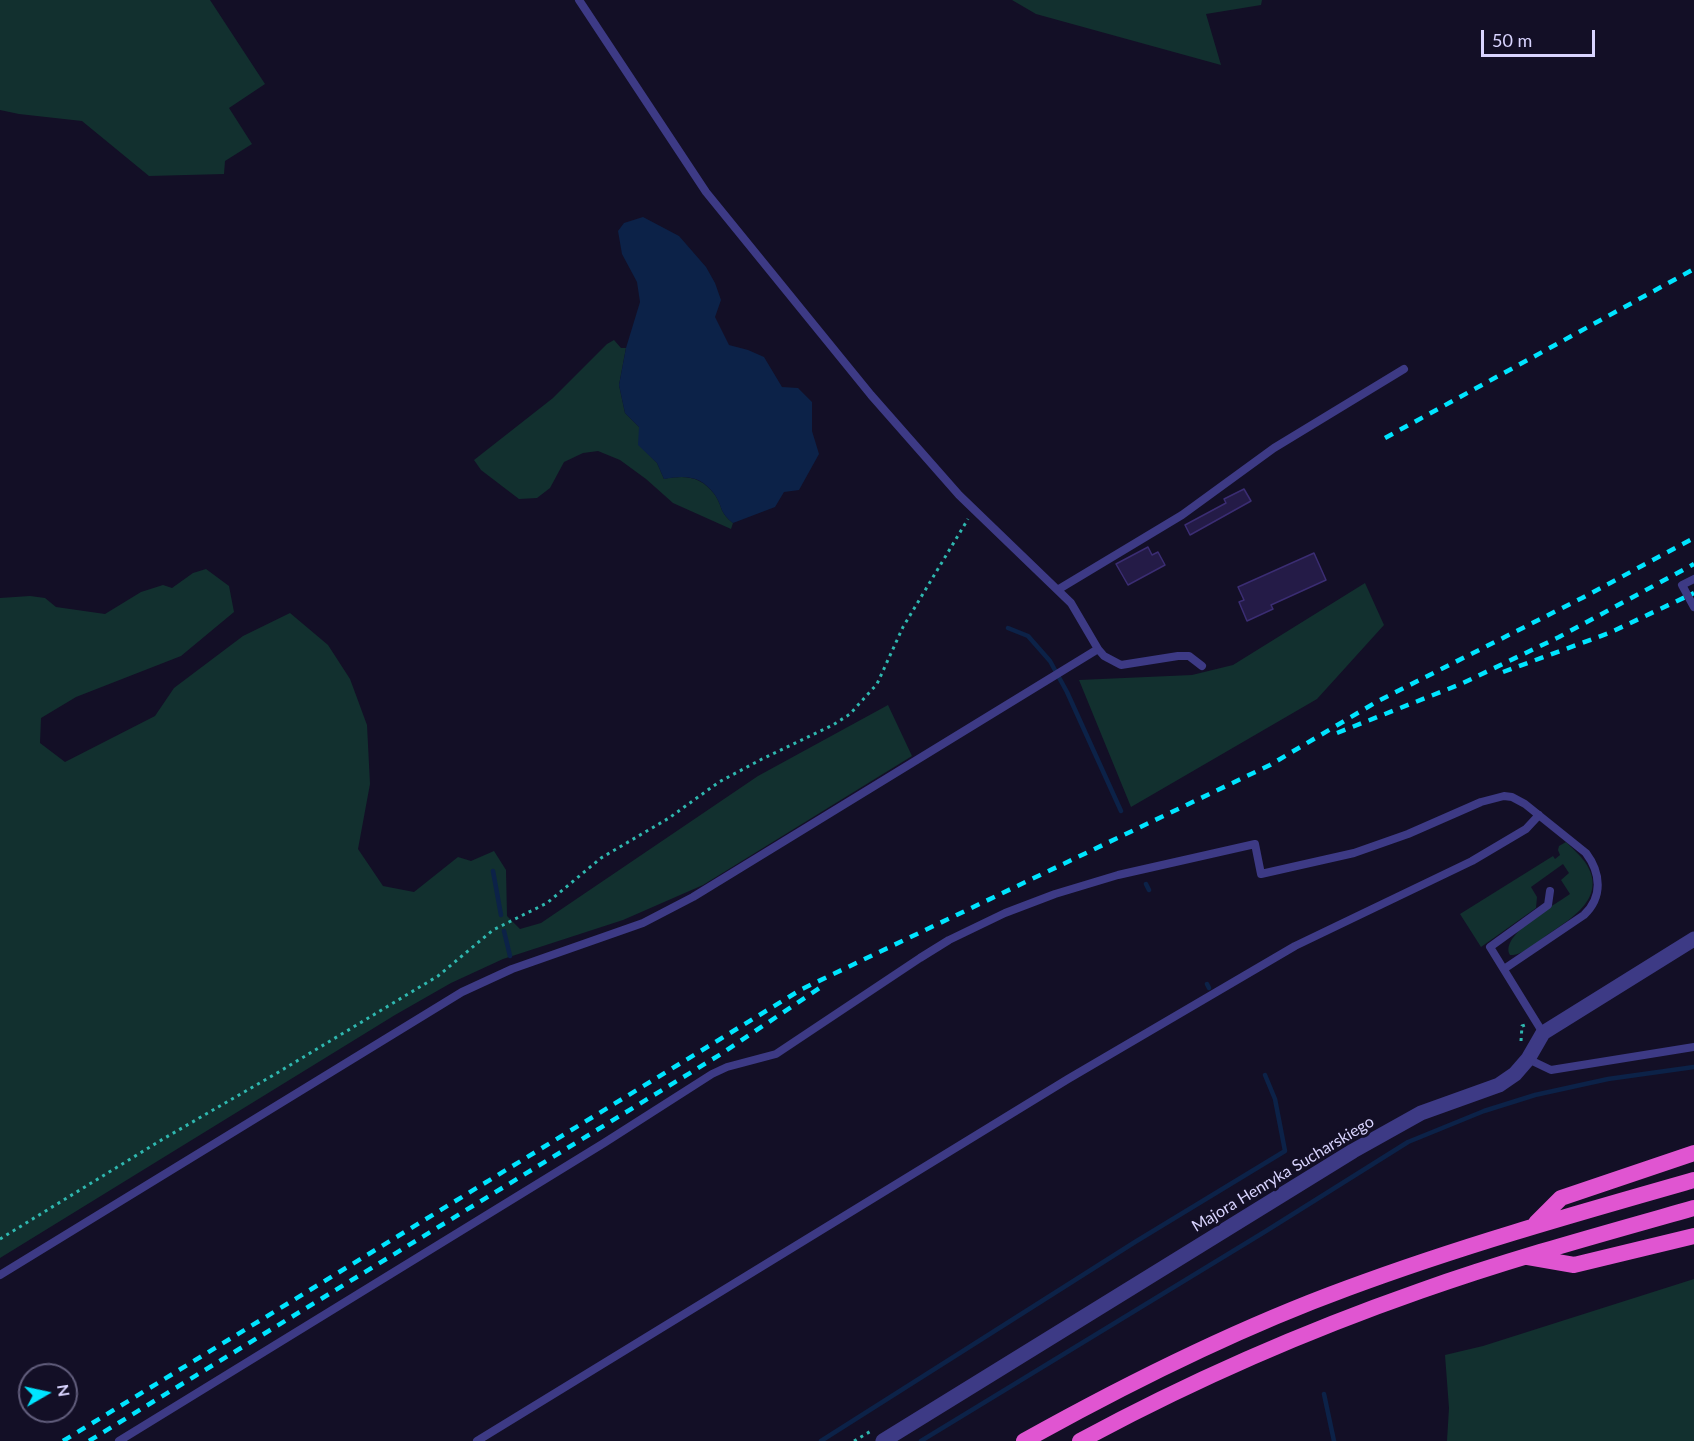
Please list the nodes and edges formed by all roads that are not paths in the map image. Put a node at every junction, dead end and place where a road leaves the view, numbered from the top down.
1 (579, 0) edge
2 (1404, 369) dead end
3 (1694, 579) edge
4 (1059, 589) junction
5 (1694, 607) edge
6 (1098, 649) junction
7 (1202, 666) dead end
8 (1539, 815) junction
9 (1550, 891) dead end
10 (1694, 939) edge
11 (1504, 969) junction
12 (1543, 1033) junction
13 (1694, 1047) edge
14 (1528, 1059) junction
15 (1694, 1153) edge
16 (1694, 1180) edge
17 (1694, 1208) edge
18 (1533, 1226) junction
19 (1694, 1236) edge
20 (1524, 1257) junction
21 (0, 1275) edge
22 (118, 1441) edge
23 (477, 1441) edge
24 (883, 1441) edge
25 (1024, 1441) edge
26 (1080, 1441) edge

1 - 4 lane
2 - 4 lane
3 - 5 lane
4 - 6 lane
6 - 7 lane
6 - 21 lane
8 - 11 lane
8 - 22 lane
8 - 23 lane
9 - 11 lane
10 - 12 street, Majora Henryka Sucharskiego
11 - 12 lane
12 - 14 street, Majora Henryka Sucharskiego
13 - 14 lane
14 - 24 street, Majora Henryka Sucharskiego
15 - 18 highway
16 - 18 highway
17 - 20 highway
18 - 25 highway
19 - 20 highway
20 - 26 highway

